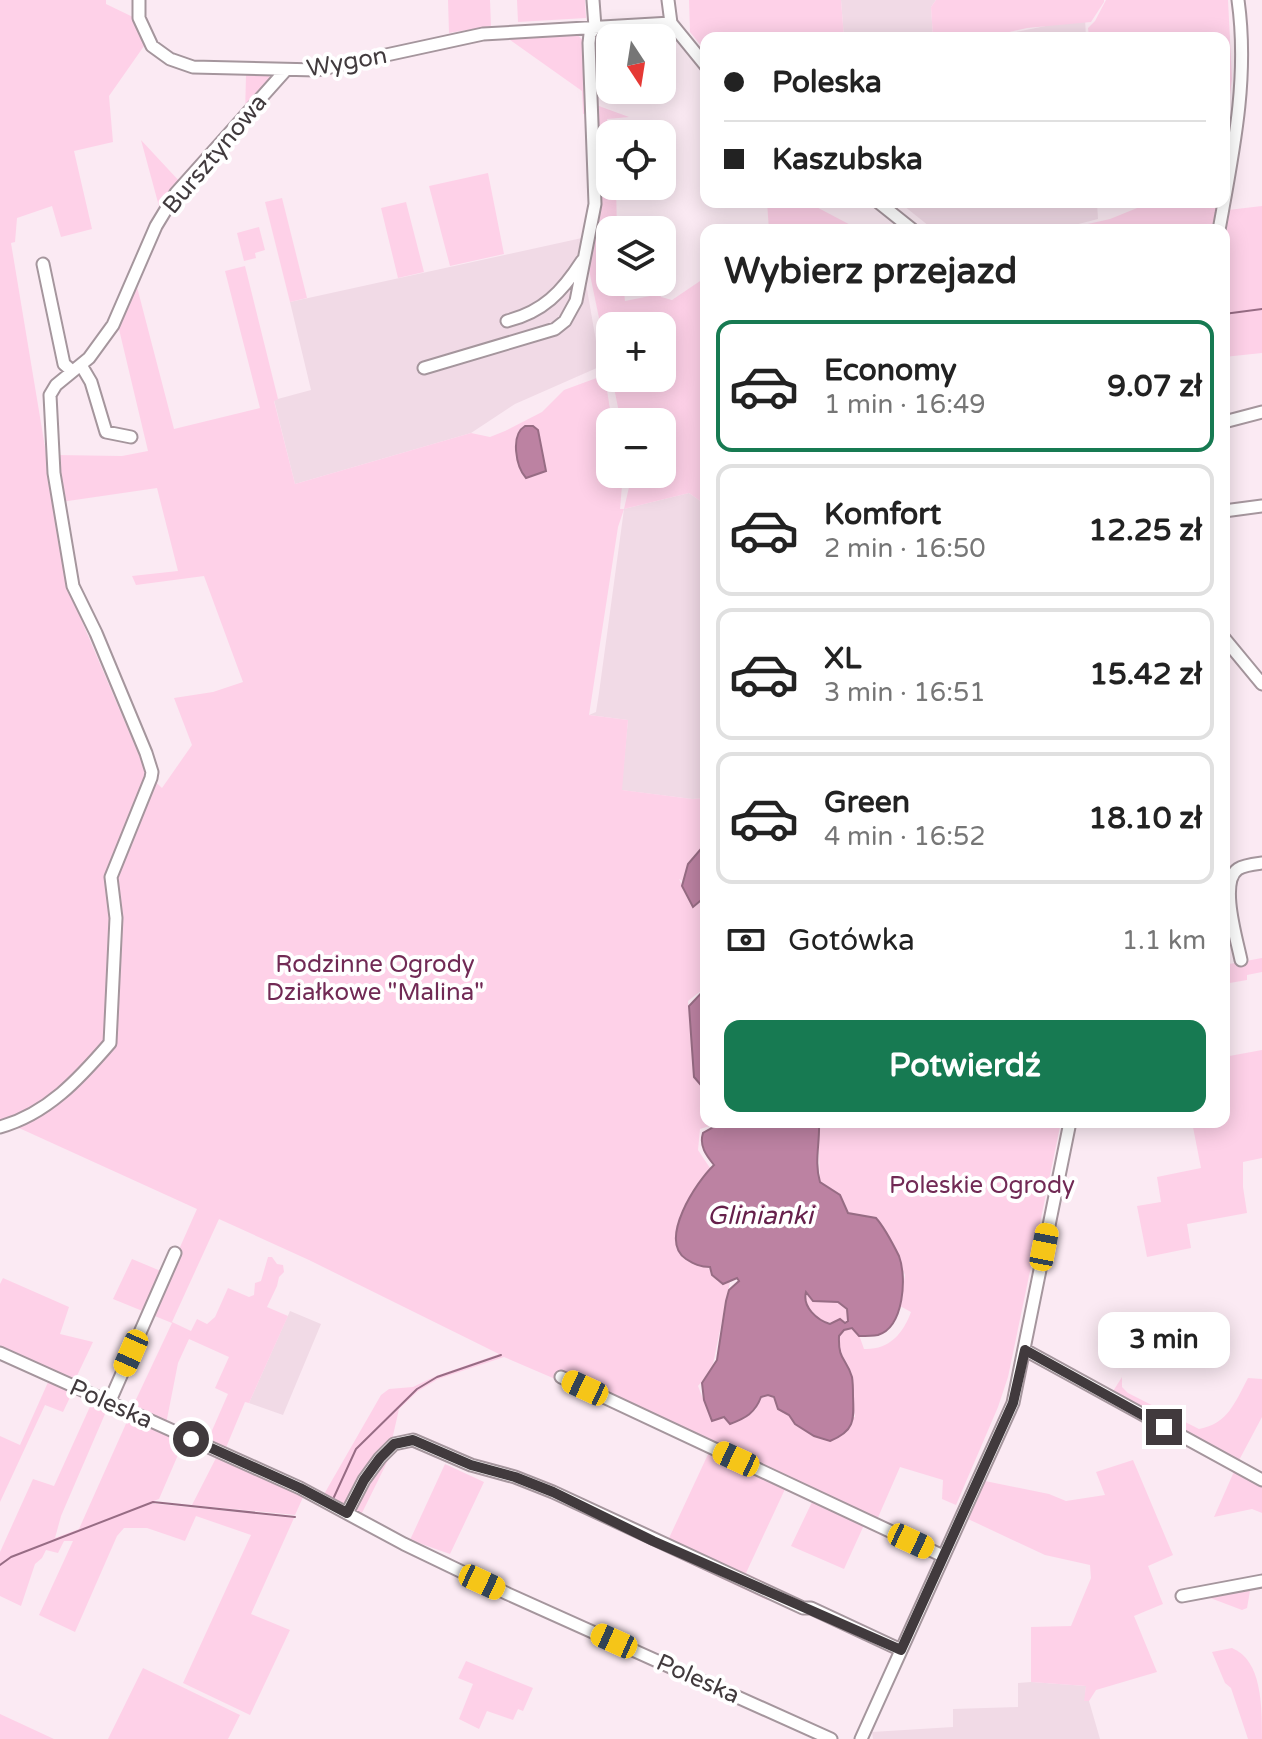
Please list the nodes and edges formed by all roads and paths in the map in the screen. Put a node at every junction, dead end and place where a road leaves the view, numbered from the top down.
1 (139, 0) edge
2 (593, 0) edge
3 (668, 0) edge
4 (1238, 0) edge
5 (671, 23) junction
6 (595, 27) junction
7 (700, 59) edge
8 (285, 71) junction
9 (1230, 168) edge
10 (886, 208) edge
11 (906, 224) edge
12 (585, 257) junction
13 (43, 264) dead end
14 (507, 321) dead end
15 (76, 368) junction
16 (424, 368) dead end
17 (1262, 412) edge
18 (1230, 420) edge
19 (131, 437) dead end
20 (1262, 506) edge
21 (1230, 510) edge
22 (1230, 645) edge
23 (1262, 684) edge
24 (1262, 863) edge
25 (1230, 880) edge
26 (1230, 898) edge
27 (1241, 960) dead end
28 (0, 1127) edge
29 (1069, 1128) edge
30 (175, 1253) dead end
31 (1025, 1350) junction
32 (0, 1353) edge
33 (561, 1377) dead end
34 (109, 1403) junction
35 (1262, 1480) edge
36 (347, 1513) junction
37 (943, 1556) junction
38 (1262, 1581) edge
39 (1182, 1596) dead end
40 (901, 1650) junction
41 (831, 1739) edge
42 (861, 1739) edge

1 - 8 street, Wygon
2 - 6 street
3 - 5 street
4 - 9 street
5 - 6 street, Wygon
5 - 7 street
6 - 8 street, Wygon
6 - 12 street
8 - 15 street, Bursztynowa
10 - 11 street
12 - 14 street
12 - 16 street
13 - 15 street
15 - 19 street
15 - 28 street, Bursztynowa
17 - 18 street
20 - 21 street
22 - 23 street
24 - 25 street
26 - 27 street
29 - 31 street
30 - 34 street
31 - 35 street
31 - 37 street
32 - 34 street, Poleska
33 - 37 street
34 - 36 street, Poleska
36 - 40 street
36 - 41 street, Poleska
37 - 40 street
38 - 39 street
40 - 42 street

